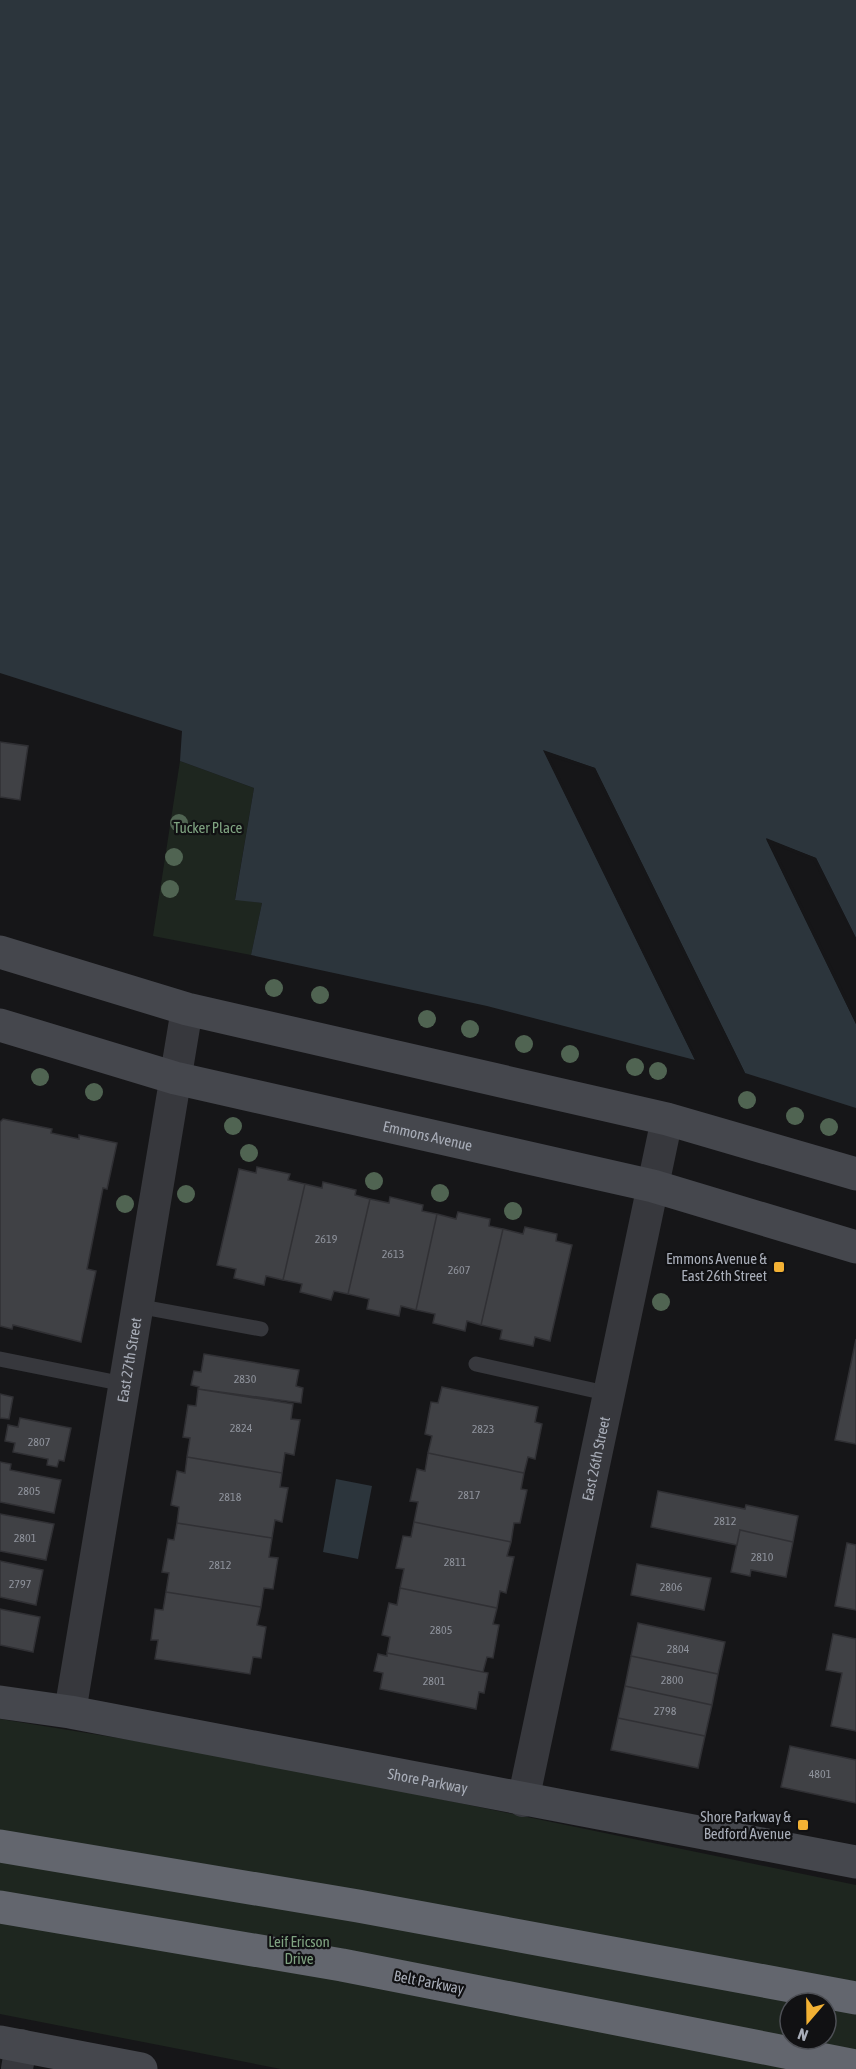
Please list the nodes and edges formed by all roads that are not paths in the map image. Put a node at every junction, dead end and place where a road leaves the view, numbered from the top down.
1 (0, 952) edge
2 (188, 1009) junction
3 (0, 1025) edge
4 (175, 1078) junction
5 (667, 1119) junction
6 (856, 1174) edge
7 (653, 1186) junction
8 (856, 1247) edge
9 (137, 1306) junction
10 (261, 1329) dead end
11 (0, 1359) edge
12 (476, 1364) dead end
13 (124, 1384) junction
14 (610, 1394) junction
15 (0, 1702) edge
16 (70, 1712) junction
17 (523, 1801) junction
18 (0, 1846) edge
19 (856, 1862) edge
20 (0, 1907) edge
21 (856, 1998) edge
22 (13, 2052) edge
23 (853, 2065) edge
24 (141, 2069) edge

1 - 2 main road
2 - 4 street, East 27th Street
2 - 5 main road
3 - 4 main road, Emmons Avenue
4 - 7 main road, Emmons Avenue
4 - 9 street, East 27th Street
5 - 6 main road
5 - 7 street, East 26th Street
7 - 8 main road, Emmons Avenue
7 - 14 street, East 26th Street
9 - 10 lane
9 - 13 street, East 27th Street
11 - 13 lane
12 - 14 lane
13 - 16 street, East 27th Street
14 - 17 street, East 26th Street
15 - 16 main road, Shore Parkway
16 - 17 main road, Shore Parkway
17 - 19 main road, Shore Parkway
18 - 21 highway
20 - 23 highway, Belt Parkway
22 - 24 main road

